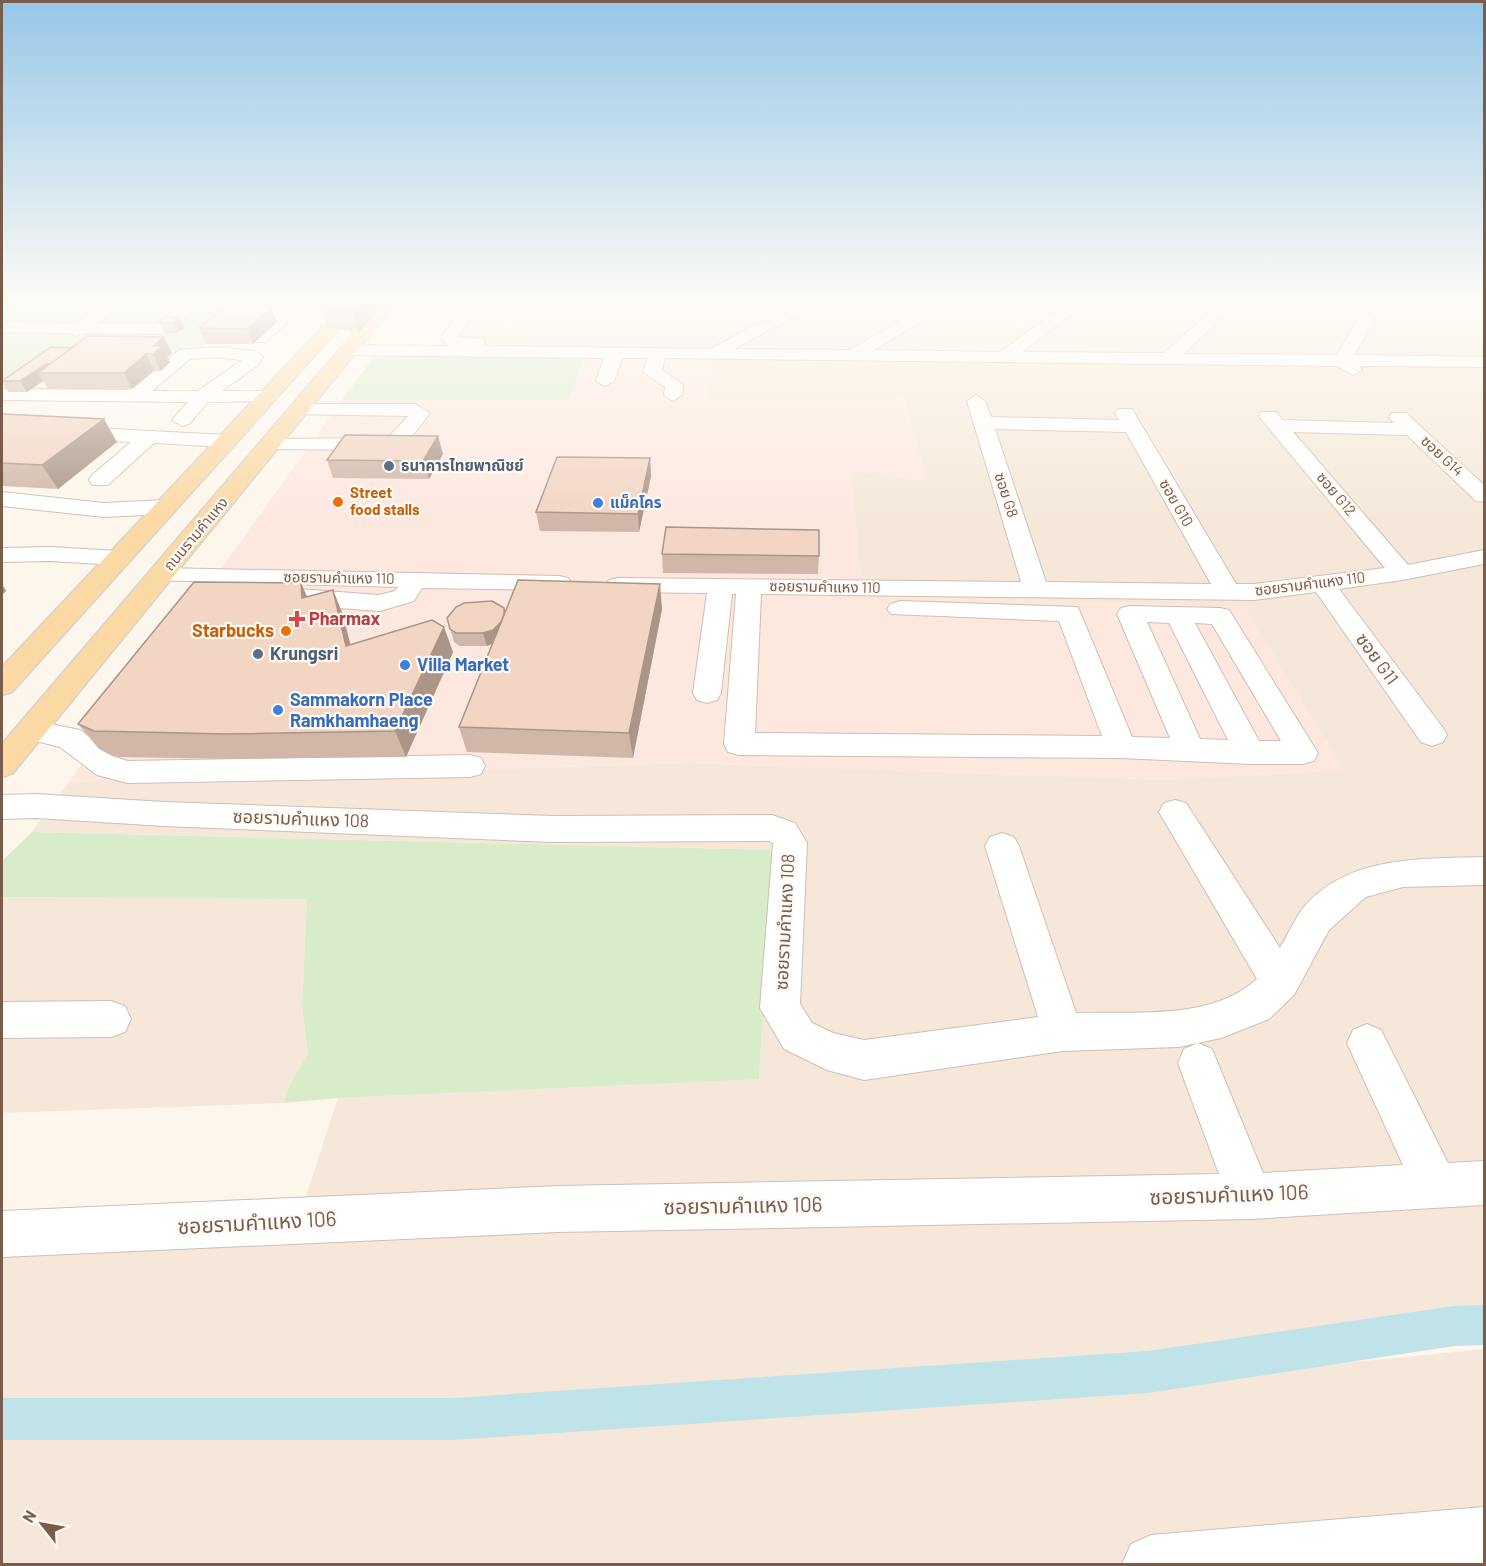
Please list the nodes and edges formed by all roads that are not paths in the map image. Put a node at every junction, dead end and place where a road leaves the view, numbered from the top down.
1 (156, 375) edge
2 (192, 375) edge
3 (233, 375) edge
4 (288, 375) edge
5 (327, 375) edge
6 (607, 375) edge
7 (657, 375) edge
8 (605, 381) dead end
9 (2, 394) edge
10 (673, 395) dead end
11 (130, 396) junction
12 (169, 396) junction
13 (202, 397) junction
14 (267, 397) junction
15 (976, 401) dead end
16 (298, 410) junction
17 (345, 410) junction
18 (182, 420) junction
19 (204, 420) dead end
20 (1274, 421) joint
21 (983, 423) junction
22 (232, 427) junction
23 (2, 429) edge
24 (150, 436) junction
25 (320, 444) junction
26 (269, 445) junction
27 (100, 480) dead end
28 (183, 487) junction
29 (234, 488) junction
30 (1485, 496) edge
31 (3, 501) edge
32 (165, 507) junction
33 (98, 509) junction
34 (50, 554) junction
35 (2, 555) edge
36 (1483, 559) edge
37 (112, 565) junction
38 (2, 566) edge
39 (1402, 573) junction
40 (162, 575) junction
41 (414, 580) junction
42 (1323, 583) junction
43 (720, 586) junction
44 (1036, 589) junction
45 (1228, 592) junction
46 (748, 596) junction
47 (209, 601) edge
48 (1204, 604) junction
49 (1178, 615) junction
50 (2, 685) edge
51 (707, 693) dead end
52 (31, 730) junction
53 (1432, 735) dead end
54 (1121, 747) junction
55 (1190, 750) junction
56 (1250, 753) junction
57 (2, 765) edge
58 (470, 766) dead end
59 (2, 807) edge
60 (1175, 813) dead end
61 (1002, 846) dead end
62 (1485, 871) edge
63 (1280, 982) junction
64 (111, 1019) dead end
65 (2, 1020) edge
66 (1063, 1032) junction
67 (1367, 1043) dead end
68 (1198, 1063) dead end
69 (1485, 1183) edge
70 (1436, 1186) junction
71 (1250, 1196) junction
72 (2, 1234) edge
73 (1485, 1534) edge
74 (1151, 1564) edge

1 - 11 street
2 - 12 street
3 - 13 street
4 - 14 main road
5 - 16 main road, ถนนรามคำแหง
6 - 8 street
7 - 10 street
9 - 11 street
11 - 12 street
11 - 18 street
12 - 13 street
13 - 14 street
13 - 18 street
14 - 22 main road
15 - 21 street, ซอย G8
16 - 17 street
16 - 26 main road, ถนนรามคำแหง
17 - 25 street
17 - 25 street
18 - 19 street
20 - 30 street, ซอย G14
20 - 39 street, ซอย G12
21 - 44 street, ซอย G8
21 - 45 street, ซอย G10
22 - 24 street
22 - 28 main road
23 - 24 street
24 - 27 street
25 - 26 street
26 - 29 main road, ถนนรามคำแหง
28 - 29 main road
28 - 32 main road
29 - 40 main road, ถนนรามคำแหง
31 - 33 street
32 - 33 street
32 - 37 main road
33 - 34 street
34 - 35 street
34 - 37 street
36 - 39 street, ซอยรามคำแหง 110
37 - 38 street
37 - 50 main road
39 - 42 street, ซอยรามคำแหง 110
40 - 41 street, ซอยรามคำแหง 110
40 - 52 main road, ถนนรามคำแหง
41 - 43 street, ซอยรามคำแหง 110
41 - 47 street
42 - 45 street, ซอยรามคำแหง 110
42 - 53 street, ซอย G11
43 - 46 street, ซอยรามคำแหง 110
43 - 51 street
44 - 46 street, ซอยรามคำแหง 110
44 - 48 street, ซอยรามคำแหง 110
45 - 48 street, ซอยรามคำแหง 110
46 - 54 street
46 - 54 street
48 - 49 street
48 - 56 street
49 - 55 street
49 - 56 street
52 - 57 main road, ถนนรามคำแหง
52 - 58 street
54 - 55 street
55 - 56 street
59 - 66 street, ซอยรามคำแหง 108
60 - 63 street
61 - 66 street
62 - 63 street, ซอยรามคำแหง 108
63 - 66 street, ซอยรามคำแหง 108
64 - 65 street
67 - 70 street
68 - 71 street
69 - 70 street, ซอยรามคําแหง 106
70 - 71 street, ซอยรามคําแหง 106
71 - 72 street, ซอยรามคําแหง 106
73 - 74 street

